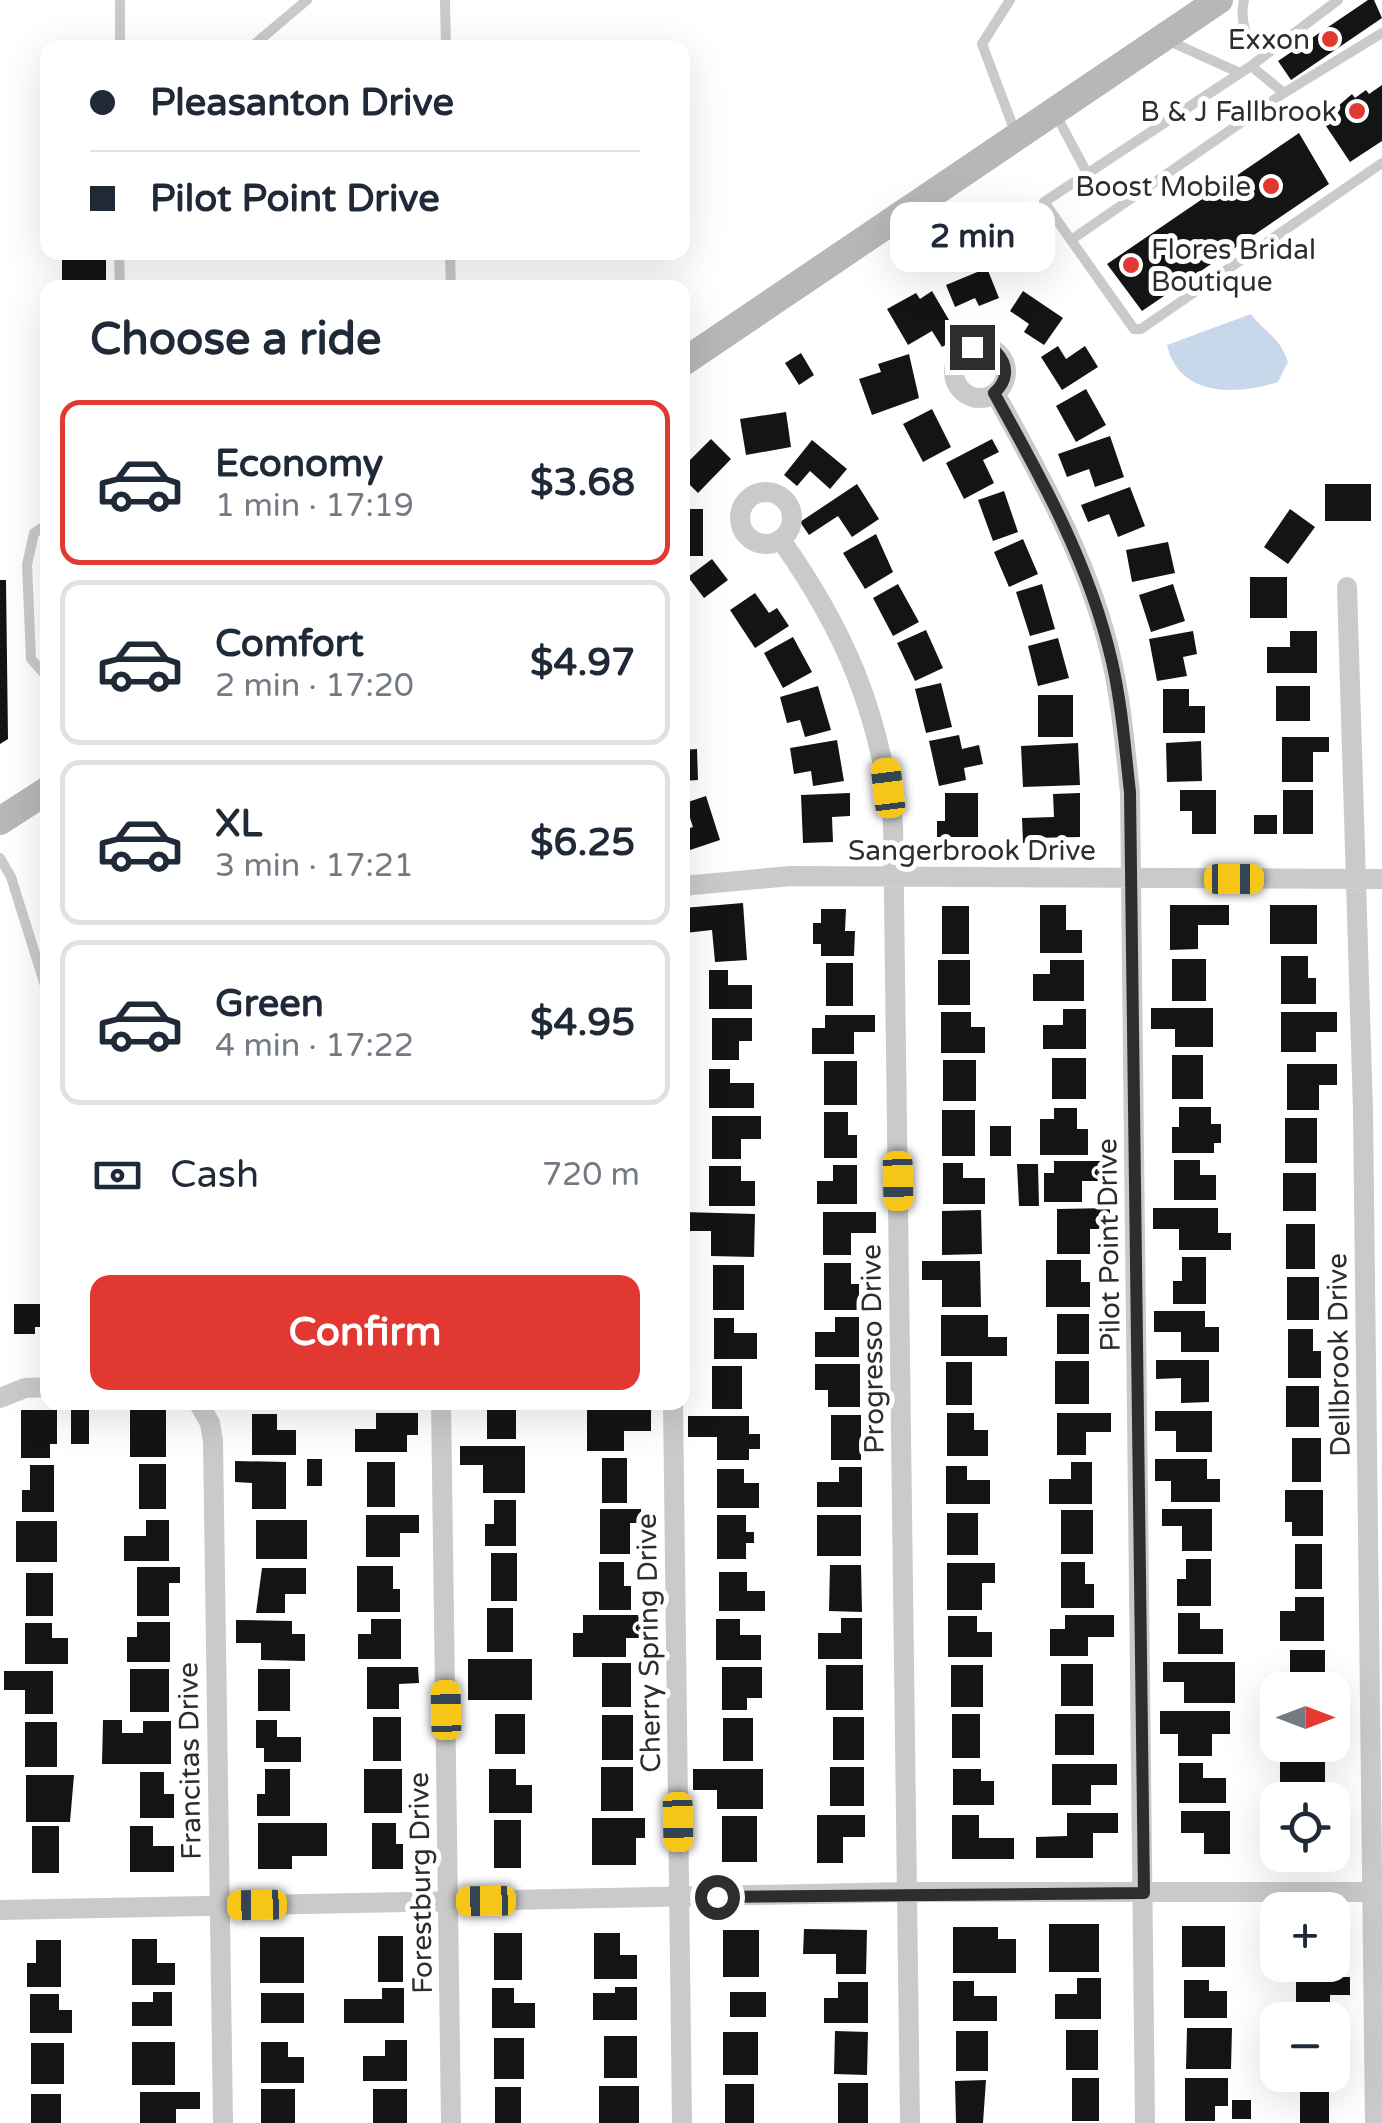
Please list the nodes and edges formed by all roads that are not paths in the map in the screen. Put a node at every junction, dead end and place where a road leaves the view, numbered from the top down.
1 (120, 0) edge
2 (306, 0) edge
3 (446, 0) edge
4 (1010, 0) edge
5 (1219, 0) edge
6 (1244, 0) edge
7 (1338, 0) edge
8 (1382, 32) edge
9 (1163, 38) junction
10 (120, 40) edge
11 (259, 40) edge
12 (446, 40) edge
13 (1272, 49) junction
14 (1251, 66) junction
15 (1240, 73) junction
16 (1284, 93) junction
17 (1055, 112) junction
18 (1017, 138) junction
19 (1382, 164) edge
20 (1087, 174) junction
21 (1071, 240) junction
22 (690, 358) edge
23 (994, 393) dead end
24 (40, 529) edge
25 (781, 540) dead end
26 (1347, 587) dead end
27 (40, 669) edge
28 (40, 795) edge
29 (0, 821) edge
30 (0, 858) edge
31 (894, 878) junction
32 (1357, 878) junction
33 (1382, 878) edge
34 (1131, 879) junction
35 (690, 885) edge
36 (40, 969) edge
37 (1372, 1112) edge
38 (1374, 1373) edge
39 (40, 1387) edge
40 (0, 1398) edge
41 (202, 1410) edge
42 (442, 1410) edge
43 (672, 1410) edge
44 (1376, 1634) edge
45 (907, 1892) junction
46 (1377, 1892) edge
47 (1144, 1893) junction
48 (679, 1898) junction
49 (448, 1902) junction
50 (219, 1905) junction
51 (0, 1910) edge
52 (222, 2123) edge
53 (451, 2123) edge
54 (682, 2123) edge
55 (910, 2123) edge
56 (1144, 2123) edge
57 (1375, 2123) edge

1 - 10 lane
2 - 11 lane
3 - 12 lane
4 - 18 lane
5 - 9 main road
6 - 13 lane
7 - 13 lane
8 - 16 lane
9 - 15 lane
9 - 17 main road
13 - 14 lane
14 - 15 lane
14 - 16 lane
15 - 20 lane
16 - 21 lane
17 - 18 main road
17 - 20 lane
18 - 22 main road
19 - 21 lane
20 - 21 lane
23 - 34 street, Pilot Point Drive
24 - 27 lane
25 - 31 street, Progresso Drive
26 - 32 street, Dellbrook Drive
28 - 29 main road
30 - 36 lane
31 - 34 street, Sangerbrook Drive
31 - 35 street, Sangerbrook Drive
31 - 45 street, Progresso Drive
32 - 33 street, Sangerbrook Drive
32 - 34 street, Sangerbrook Drive
32 - 37 street, Dellbrook Drive
34 - 47 street, Pilot Point Drive
37 - 38 street, Dellbrook Drive
38 - 44 street, Dellbrook Drive
39 - 40 street
41 - 50 street, Francitas Drive
42 - 49 street, Forestburg Drive
43 - 48 street, Cherry Spring Drive
44 - 46 street, Dellbrook Drive
45 - 47 street
45 - 48 street
45 - 55 street, Progresso Drive
46 - 47 street
46 - 57 street, Dellbrook Drive
47 - 56 street, Pilot Point Drive
48 - 49 street
48 - 54 street, Cherry Spring Drive
49 - 50 street
49 - 53 street, Forestburg Drive
50 - 51 street
50 - 52 street, Francitas Drive

